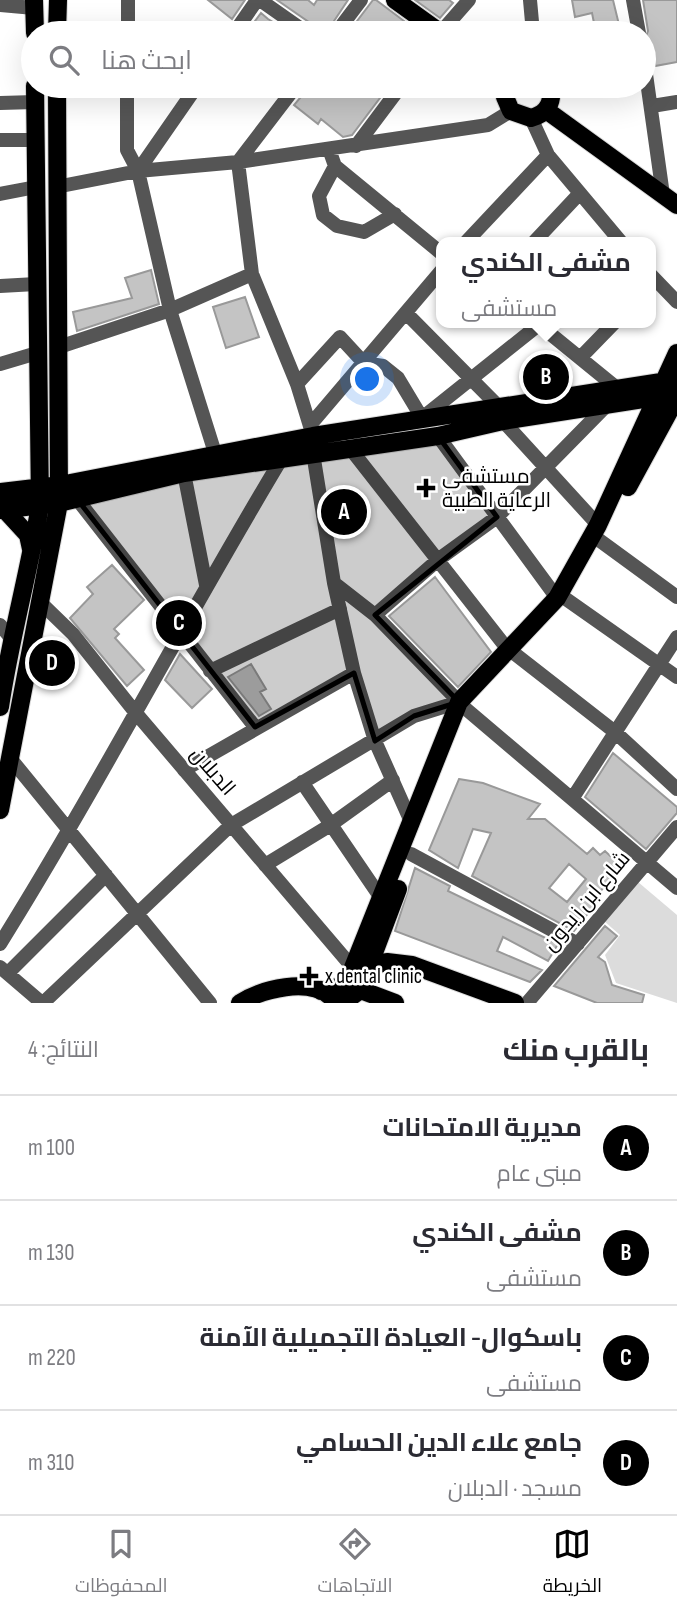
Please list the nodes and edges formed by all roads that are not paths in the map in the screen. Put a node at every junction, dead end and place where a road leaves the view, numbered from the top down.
1 (58, 0) edge
2 (128, 0) edge
3 (258, 0) edge
4 (361, 0) edge
5 (395, 0) edge
6 (469, 0) edge
7 (530, 0) edge
8 (633, 0) edge
9 (34, 4) edge
10 (0, 5) edge
11 (57, 21) edge
12 (128, 21) edge
13 (243, 21) edge
14 (289, 21) edge
15 (345, 21) edge
16 (424, 21) edge
17 (451, 21) edge
18 (533, 21) edge
19 (637, 21) edge
20 (21, 98) edge
21 (35, 98) edge
22 (57, 98) edge
23 (127, 98) edge
24 (189, 98) edge
25 (287, 98) edge
26 (392, 98) edge
27 (505, 98) edge
28 (551, 98) edge
29 (651, 98) edge
30 (677, 102) edge
31 (0, 103) edge
32 (652, 106) junction
33 (511, 111) junction
34 (538, 114) junction
35 (0, 140) edge
36 (35, 141) junction
37 (356, 146) junction
38 (330, 149) junction
39 (548, 155) junction
40 (238, 162) junction
41 (335, 166) junction
42 (138, 171) junction
43 (36, 187) junction
44 (56, 187) junction
45 (580, 193) junction
46 (0, 194) edge
47 (670, 200) edge
48 (395, 214) junction
49 (472, 237) edge
50 (539, 237) edge
51 (617, 237) edge
52 (436, 249) edge
53 (252, 274) junction
54 (436, 277) edge
55 (656, 283) edge
56 (36, 284) junction
57 (0, 286) edge
58 (677, 302) edge
59 (170, 310) junction
60 (406, 313) junction
61 (533, 328) edge
62 (545, 328) edge
63 (609, 328) edge
64 (59, 347) junction
65 (37, 353) junction
66 (677, 353) edge
67 (581, 357) junction
68 (364, 363) junction
69 (0, 364) edge
70 (471, 377) junction
71 (297, 384) junction
72 (613, 396) junction
73 (672, 398) edge
74 (501, 414) junction
75 (422, 418) junction
76 (438, 436) junction
77 (312, 438) junction
78 (349, 447) junction
79 (215, 453) junction
80 (282, 458) junction
81 (548, 468) junction
82 (184, 474) junction
83 (0, 492) edge
84 (59, 494) junction
85 (40, 497) junction
86 (77, 499) junction
87 (2, 510) edge
88 (497, 517) junction
89 (599, 533) junction
90 (32, 555) junction
91 (439, 559) junction
92 (334, 583) junction
93 (206, 585) junction
94 (677, 597) edge
95 (561, 599) junction
96 (40, 602) junction
97 (340, 609) junction
98 (374, 615) junction
99 (4, 632) edge
100 (179, 632) junction
101 (677, 637) edge
102 (512, 652) junction
103 (660, 665) junction
104 (210, 671) junction
105 (354, 673) junction
106 (677, 677) edge
107 (463, 706) junction
108 (0, 707) edge
109 (135, 712) junction
110 (255, 727) junction
111 (615, 732) junction
112 (374, 741) junction
113 (10, 758) junction
114 (184, 770) junction
115 (393, 780) junction
116 (302, 782) junction
117 (677, 789) edge
118 (572, 799) junction
119 (0, 810) edge
120 (412, 824) junction
121 (231, 825) junction
122 (329, 826) junction
123 (677, 827) edge
124 (70, 831) junction
125 (411, 854) junction
126 (648, 862) junction
127 (265, 865) junction
128 (106, 875) junction
129 (677, 888) edge
130 (382, 898) junction
131 (136, 912) junction
132 (0, 944) edge
133 (578, 944) junction
134 (387, 962) junction
135 (360, 968) junction
136 (4, 970) edge
137 (349, 993) edge
138 (328, 997) edge
139 (379, 1000) edge
140 (42, 1003) edge
141 (210, 1003) edge
142 (240, 1003) edge
143 (395, 1003) edge
144 (515, 1003) edge
145 (527, 1003) edge

1 - 11 main road
2 - 12 street
3 - 13 street
3 - 14 street
4 - 15 street
5 - 16 main road
6 - 17 street
7 - 18 street
8 - 19 street
9 - 10 street
20 - 31 street
21 - 36 main road
22 - 44 main road
23 - 42 street
24 - 42 street
25 - 40 street
26 - 37 street
27 - 33 main road
28 - 34 main road
29 - 32 street
30 - 32 street
32 - 47 street
33 - 34 main road
33 - 37 street
34 - 39 street
34 - 47 main road
35 - 36 street
36 - 43 main road
37 - 38 street
38 - 40 street
38 - 41 street
39 - 45 street
39 - 49 street
40 - 42 street
40 - 53 street
41 - 48 street
41 - 48 street
42 - 44 street
42 - 59 street
43 - 46 street
43 - 56 main road
44 - 64 main road
45 - 50 street
45 - 51 street
48 - 52 street
53 - 59 street
53 - 71 street
54 - 60 street
55 - 58 street
56 - 57 street
56 - 65 main road
59 - 64 street
59 - 79 street
60 - 68 street
60 - 70 street
61 - 70 street
62 - 67 street
63 - 67 street
64 - 84 main road
65 - 69 street
65 - 85 main road
66 - 73 main road
67 - 72 street
68 - 71 street
68 - 75 street
68 - 77 street
70 - 74 street
70 - 75 street
71 - 77 street
72 - 73 main road
72 - 74 main road
72 - 81 street
73 - 89 main road
74 - 75 main road
74 - 76 main road
74 - 81 street
75 - 77 main road
76 - 78 main road
76 - 88 street
77 - 78 main road
77 - 79 main road
77 - 80 main road
77 - 92 street
78 - 91 street
79 - 84 main road
80 - 82 main road
80 - 93 street
81 - 88 street
81 - 89 street
82 - 86 main road
82 - 93 street
83 - 85 main road
84 - 85 main road
84 - 86 main road
84 - 96 main road
85 - 87 main road
85 - 90 main road
86 - 100 street
87 - 90 main road
88 - 91 street
88 - 95 street
89 - 94 street
89 - 95 main road
90 - 99 main road
91 - 98 street
91 - 102 street
92 - 97 street
92 - 98 street
93 - 100 street
95 - 102 main road
95 - 103 street
96 - 109 street, الدبلان
96 - 113 main road
97 - 104 street
97 - 105 street
98 - 107 street
99 - 108 main road
100 - 104 street
100 - 109 street
101 - 103 street
102 - 107 main road
102 - 111 street
103 - 106 street
103 - 111 street
104 - 110 street
105 - 110 street
105 - 112 street
107 - 112 street
107 - 118 street
107 - 120 main road
107 - 125 main road
109 - 114 street, الدبلان
109 - 124 street
110 - 114 street
111 - 117 street
111 - 118 street
112 - 115 street
112 - 116 street
113 - 119 main road
113 - 124 street
114 - 121 street, الدبلان
115 - 120 street
115 - 122 street
116 - 121 street
116 - 122 street
118 - 126 street
120 - 130 main road
121 - 127 street, الدبلان
121 - 131 street
122 - 127 street
122 - 130 street
123 - 126 street, شارع ابن زيدون
124 - 128 street
124 - 132 street
125 - 133 street
125 - 135 main road
126 - 129 street
126 - 133 street, شارع ابن زيدون
127 - 135 street, الدبلان
128 - 131 street
128 - 136 street
130 - 135 main road
131 - 140 street
131 - 141 street
133 - 145 street, شارع ابن زيدون
134 - 135 main road
134 - 139 main road
134 - 144 main road
135 - 137 main road
136 - 140 street
137 - 138 main road
137 - 139 main road
138 - 142 main road
139 - 143 main road

